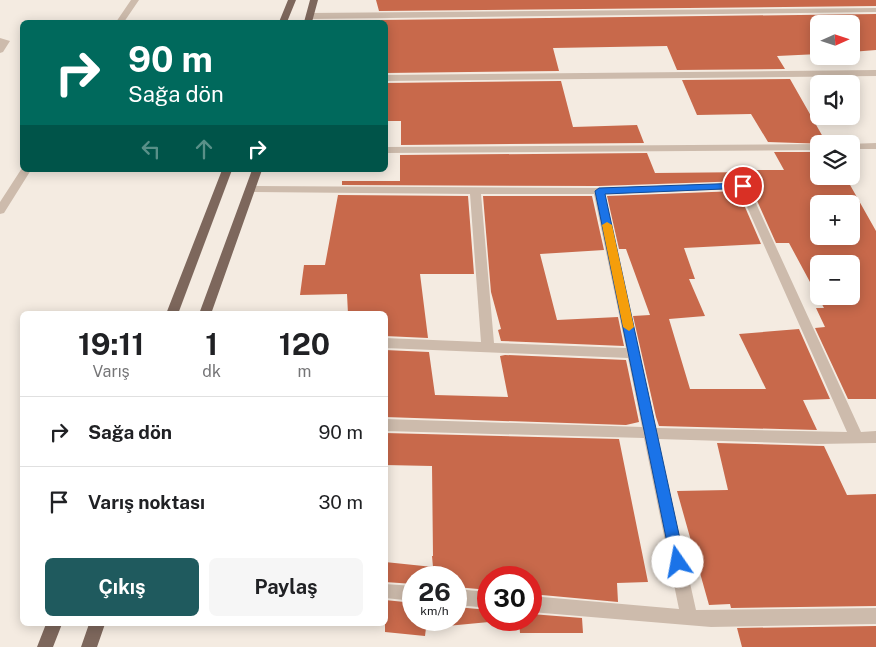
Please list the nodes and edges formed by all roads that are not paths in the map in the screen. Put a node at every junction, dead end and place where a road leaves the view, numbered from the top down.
1 (135, 0) edge
2 (292, 0) edge
3 (314, 0) edge
4 (876, 10) edge
5 (309, 19) edge
6 (121, 20) edge
7 (284, 20) edge
8 (0, 41) edge
9 (0, 50) edge
10 (876, 73) edge
11 (388, 78) edge
12 (810, 146) edge
13 (860, 146) edge
14 (876, 146) edge
15 (388, 150) edge
16 (25, 172) edge
17 (226, 172) edge
18 (256, 172) edge
19 (250, 189) junction
20 (475, 190) junction
21 (599, 191) junction
22 (0, 211) edge
23 (173, 311) edge
24 (206, 311) edge
25 (388, 343) edge
26 (488, 347) junction
27 (634, 353) junction
28 (388, 425) edge
29 (651, 433) junction
30 (876, 437) edge
31 (856, 438) junction
32 (388, 591) edge
33 (402, 593) edge
34 (542, 605) edge
35 (876, 616) edge
36 (689, 617) junction
37 (53, 626) edge
38 (96, 626) edge
39 (45, 647) edge
40 (89, 647) edge

1 - 6 street
2 - 7 main road
3 - 5 main road
4 - 5 street
8 - 9 street
10 - 11 street
12 - 15 street
13 - 14 street
16 - 22 street
17 - 23 main road
18 - 19 main road
19 - 20 street
19 - 24 main road
20 - 21 street
20 - 26 street
21 - 27 street
21 - 31 street
25 - 26 street
26 - 27 street
27 - 29 street
28 - 29 street
29 - 31 street
29 - 36 street
30 - 31 street
32 - 33 street
34 - 36 street
35 - 36 street
37 - 39 main road
38 - 40 main road

